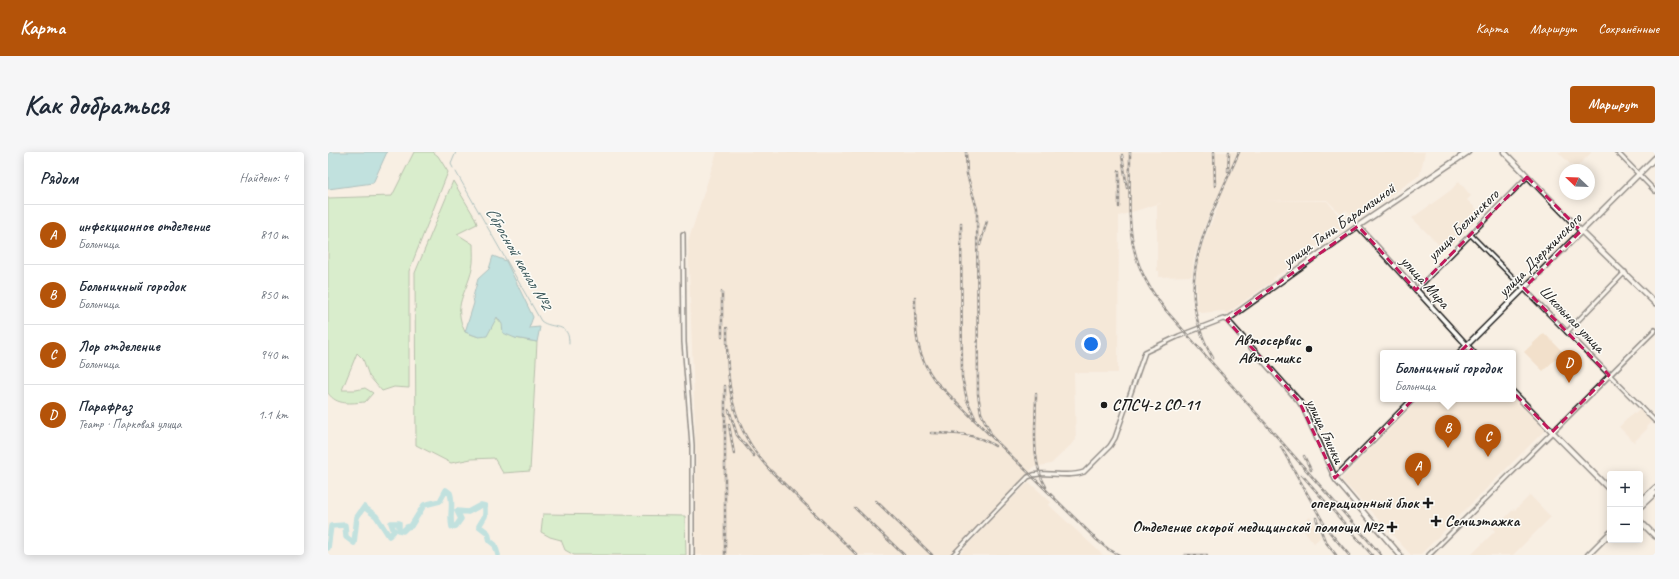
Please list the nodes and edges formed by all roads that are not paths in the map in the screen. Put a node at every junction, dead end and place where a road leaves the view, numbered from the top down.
1 (1468, 152) edge
2 (1504, 152) edge
3 (1617, 152) edge
4 (1655, 158) edge
5 (1639, 174) junction
6 (1527, 177) junction
7 (1655, 191) edge
8 (1358, 226) junction
9 (1581, 231) junction
10 (683, 234) dead end
11 (1471, 235) junction
12 (1625, 272) junction
13 (1524, 288) junction
14 (1416, 290) junction
15 (1655, 304) edge
16 (1227, 320) junction
17 (1655, 330) edge
18 (1567, 332) junction
19 (1466, 345) junction
20 (1462, 350) edge
21 (1471, 350) edge
22 (1609, 375) junction
23 (1516, 395) edge
24 (1410, 402) edge
25 (1655, 420) edge
26 (1552, 432) junction
27 (1335, 478) junction
28 (1607, 487) edge
29 (1655, 488) edge
30 (1655, 493) edge
31 (1643, 499) edge
32 (1643, 504) edge
33 (1643, 525) edge
34 (1607, 536) edge
35 (1655, 536) edge
36 (692, 555) edge
37 (954, 555) edge
38 (1400, 555) edge
39 (1429, 555) edge
40 (1588, 555) edge

1 - 8 street, улица Тани Барамзиной
2 - 6 street
3 - 5 street
4 - 5 street, улица Дзержинского
5 - 7 street
5 - 9 street, улица Дзержинского
6 - 9 street
6 - 11 street, улица Белинского
8 - 14 street, улица Мира
8 - 16 street, улица Тани Барамзиной
9 - 12 street
9 - 13 street, улица Дзержинского
10 - 36 street
11 - 13 street, Школьная улица
11 - 14 street, улица Белинского
12 - 15 street
12 - 18 street
13 - 18 street, Школьная улица
13 - 19 street, улица Дзержинского
14 - 19 street, улица Мира
16 - 27 street, улица Глинки
16 - 37 street
17 - 22 street
18 - 22 street, Школьная улица
19 - 20 street, улица Дзержинского
19 - 21 street, улица Мира
22 - 25 street, Школьная улица
26 -> 22 street
23 - 26 street
24 - 27 street
26 - 28 street
26 - 39 street
27 - 38 street, улица Глинки
29 - 31 street
30 - 32 street
33 - 35 street
34 - 40 street

